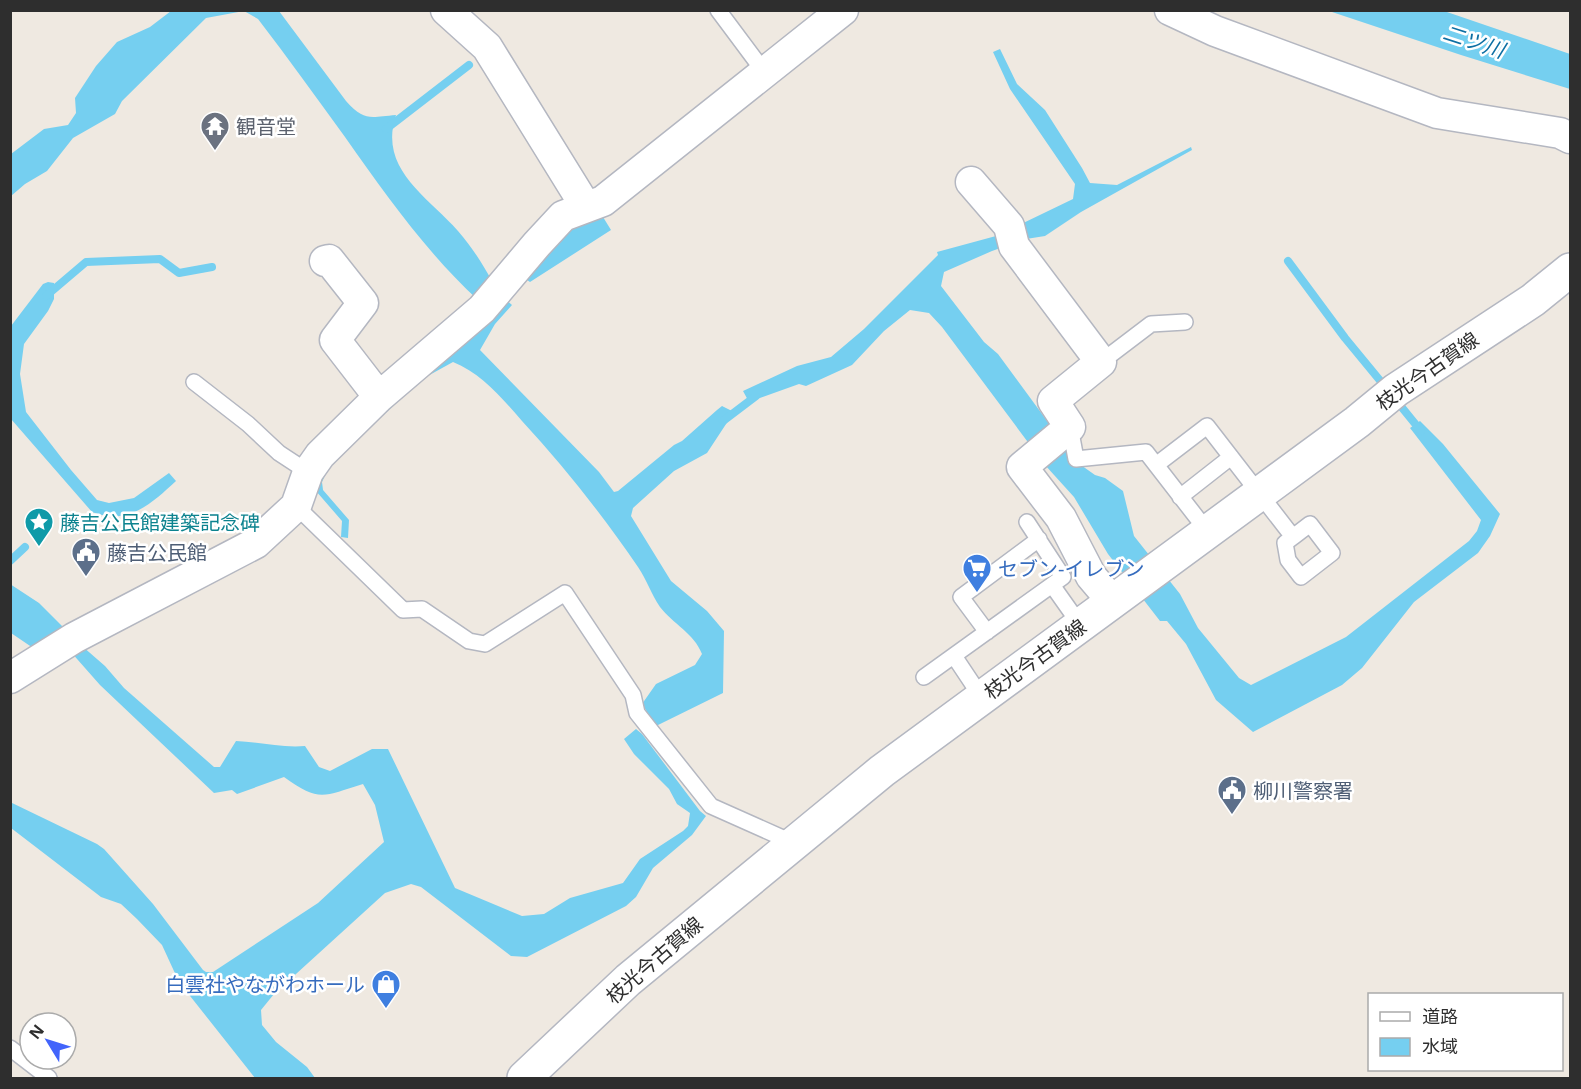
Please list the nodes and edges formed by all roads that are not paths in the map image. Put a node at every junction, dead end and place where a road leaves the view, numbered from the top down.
1 (446, 10) edge
2 (718, 10) edge
3 (843, 10) edge
4 (1170, 10) edge
5 (765, 73) junction
6 (1570, 138) edge
7 (970, 183) dead end
8 (586, 207) junction
9 (325, 261) dead end
10 (1570, 270) edge
11 (1185, 322) dead end
12 (1101, 362) junction
13 (194, 382) dead end
14 (379, 397) junction
15 (1066, 431) junction
16 (1231, 457) junction
17 (1156, 465) junction
18 (308, 472) junction
19 (1258, 495) junction
20 (1180, 497) junction
21 (297, 506) junction
22 (1027, 522) dead end
23 (1208, 532) junction
24 (1293, 537) dead end
25 (1040, 539) junction
26 (1052, 585) junction
27 (1121, 596) junction
28 (1081, 626) junction
29 (987, 632) junction
30 (954, 656) junction
31 (10, 678) edge
32 (924, 678) dead end
33 (982, 698) junction
34 (794, 843) junction
35 (10, 1048) edge
36 (49, 1078) edge
37 (524, 1078) edge

1 - 8 street
2 - 5 lane
3 - 5 street
4 - 6 street
5 - 8 street
7 - 12 street
8 - 14 street
9 - 14 street
10 - 19 main road, 枝光今古賀線
11 - 12 lane
12 - 15 street
13 - 18 lane
14 - 18 street
15 - 17 lane
15 - 27 street
16 - 17 lane
16 - 19 lane
16 - 20 lane
17 - 20 lane
18 - 21 street
19 - 23 main road, 枝光今古賀線
19 - 24 lane
20 - 23 lane
21 - 31 street
21 - 34 lane
22 - 25 lane
23 - 27 main road, 枝光今古賀線
25 - 26 lane
25 - 29 lane
26 - 28 lane
26 - 29 lane
27 - 28 main road, 枝光今古賀線
28 - 33 main road, 枝光今古賀線
29 - 30 lane
30 - 32 lane
30 - 33 lane
33 - 34 main road, 枝光今古賀線
34 - 37 main road, 枝光今古賀線
35 - 36 lane

